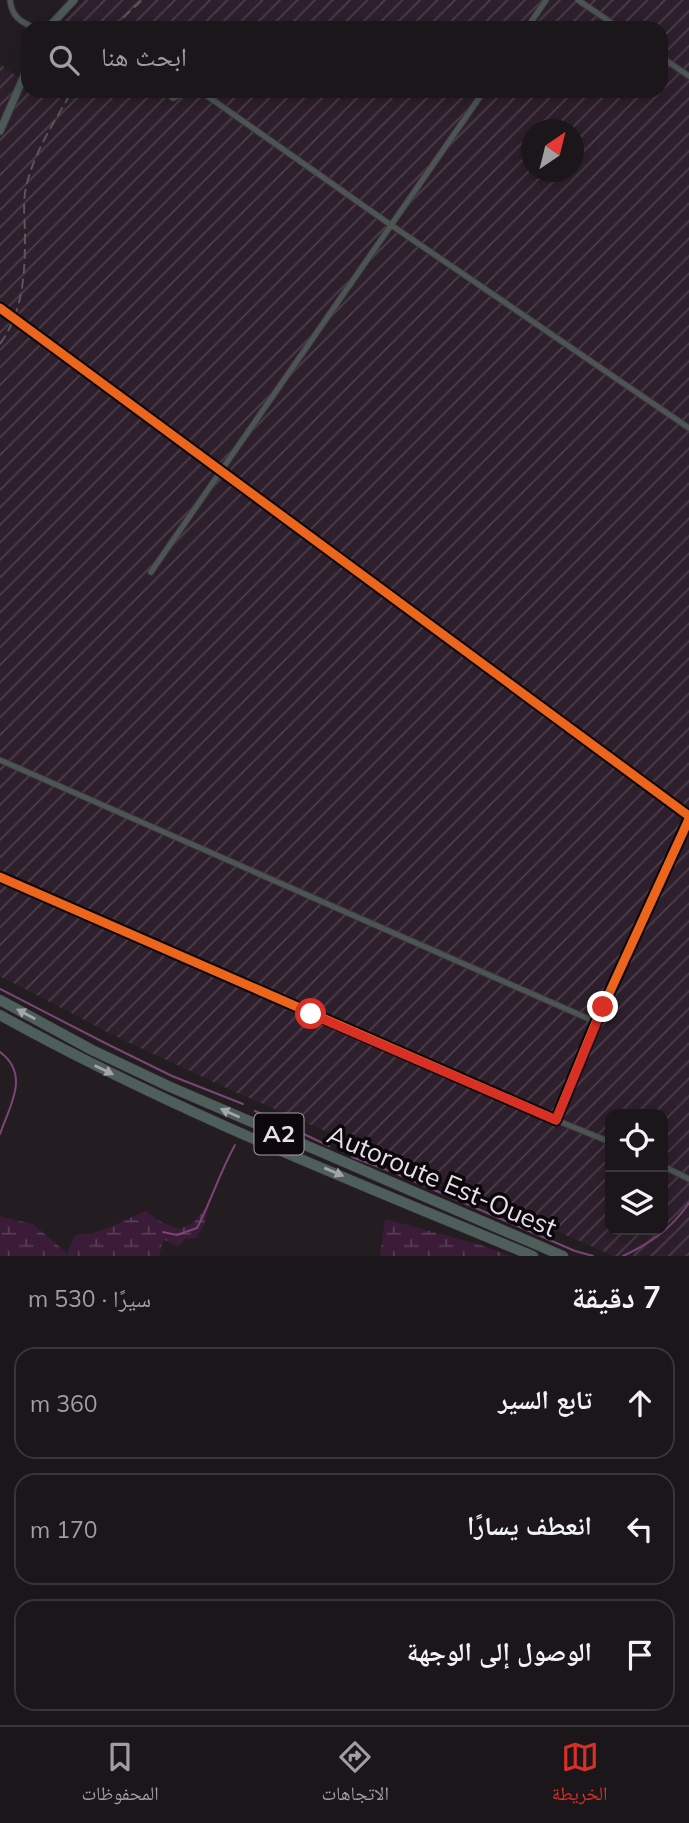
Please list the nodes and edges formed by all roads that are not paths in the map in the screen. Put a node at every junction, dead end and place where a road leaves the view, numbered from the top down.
1 (10, 0) edge
2 (74, 0) edge
3 (546, 0) edge
4 (578, 0) edge
5 (21, 21) edge
6 (54, 21) edge
7 (532, 21) edge
8 (609, 21) edge
9 (668, 62) edge
10 (689, 76) edge
11 (21, 83) edge
12 (210, 98) edge
13 (479, 98) edge
14 (0, 131) edge
15 (391, 225) junction
16 (0, 308) edge
17 (689, 428) edge
18 (222, 471) junction
19 (151, 572) dead end
20 (0, 760) edge
21 (689, 818) edge
22 (0, 877) edge
23 (0, 1000) edge
24 (0, 1015) edge
25 (596, 1022) junction
26 (556, 1120) junction
27 (605, 1140) edge
28 (668, 1168) edge
29 (689, 1179) edge
30 (533, 1256) edge
31 (563, 1256) edge

1 - 5 street
2 - 6 street
3 - 7 street
4 - 8 street
9 - 10 street
11 - 14 street
12 - 15 street
13 - 15 street
15 - 17 street
15 - 18 street
16 - 18 street
18 - 19 street
18 - 21 street
20 - 25 street
21 - 25 street
22 - 26 street
31 -> 23 highway, Autoroute Est-Ouest / A2
24 -> 30 highway, Autoroute Est-Ouest / A2
25 - 26 street
26 - 27 street
28 - 29 street

